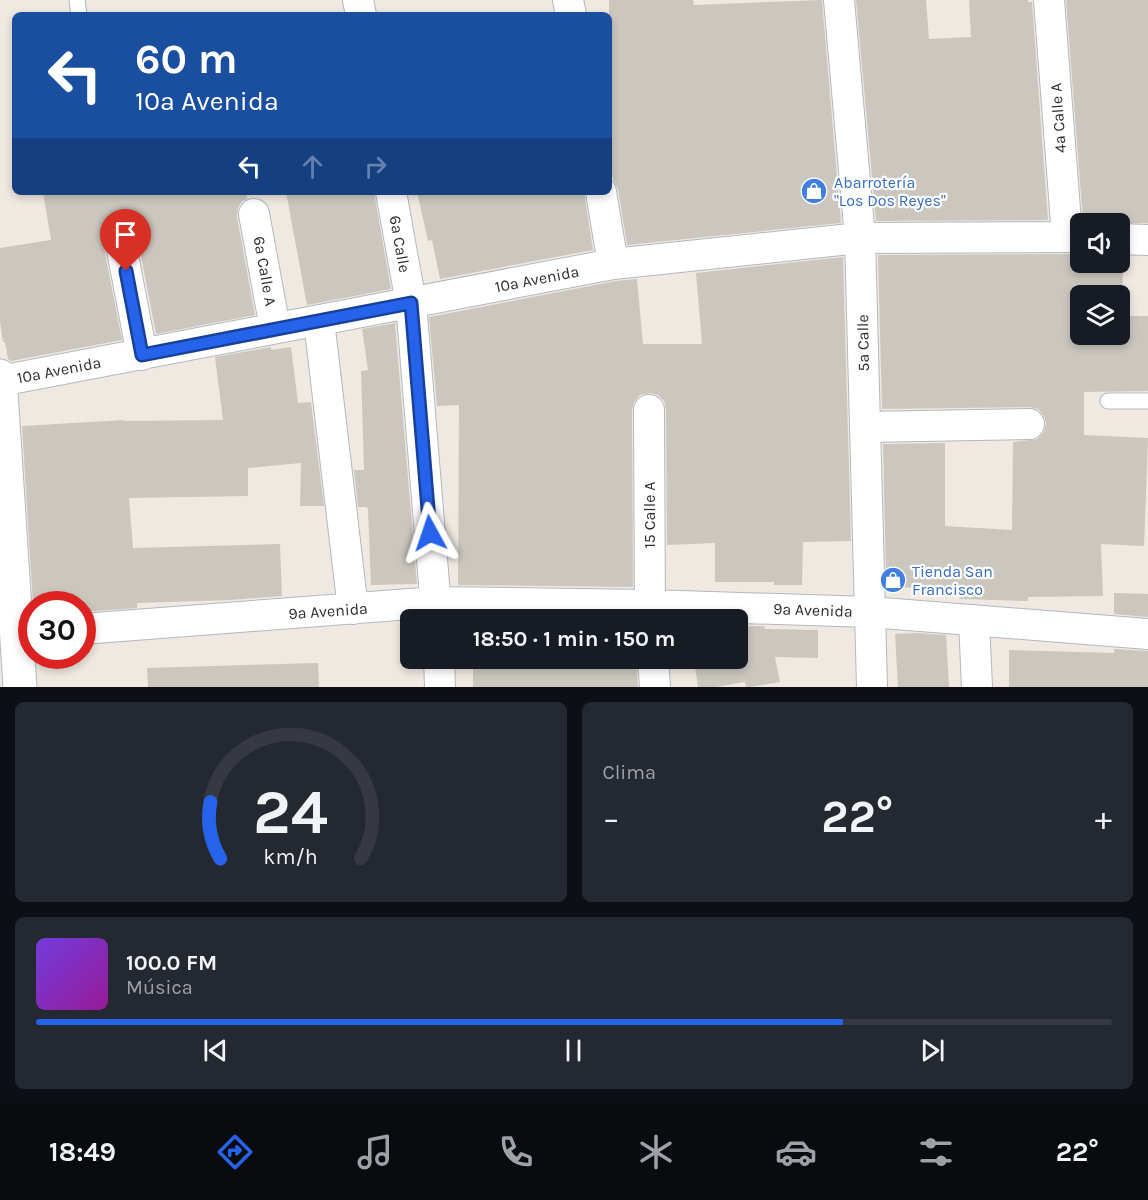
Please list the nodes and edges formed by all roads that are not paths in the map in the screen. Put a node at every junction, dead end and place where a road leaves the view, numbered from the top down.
1 (839, 0) edge
2 (1049, 0) edge
3 (392, 195) edge
4 (602, 195) edge
5 (1072, 213) edge
6 (254, 214) dead end
7 (1070, 236) edge
8 (860, 238) junction
9 (1130, 239) edge
10 (1148, 240) edge
11 (122, 250) dead end
12 (614, 264) junction
13 (411, 303) junction
14 (319, 321) junction
15 (275, 328) junction
16 (142, 355) junction
17 (0, 376) edge
18 (0, 381) edge
19 (1108, 401) dead end
20 (1148, 401) edge
21 (648, 410) dead end
22 (1029, 424) dead end
23 (865, 427) junction
24 (353, 609) junction
25 (436, 609) edge
26 (650, 609) edge
27 (400, 610) edge
28 (748, 612) edge
29 (870, 612) junction
30 (974, 621) junction
31 (96, 628) edge
32 (16, 633) edge
33 (1148, 634) edge
34 (439, 669) edge
35 (654, 669) edge
36 (20, 687) edge
37 (440, 687) edge
38 (655, 687) edge
39 (872, 687) edge
40 (978, 687) edge

1 - 8 street, 5a Calle
2 - 5 street, 4a Calle A
3 - 13 street, 6a Calle
4 - 12 street
6 - 15 street, 6a Calle A
7 - 8 street, 10a Avenida
8 - 12 street, 10a Avenida
8 - 23 street, 5a Calle
9 - 10 street
11 - 16 street
12 - 13 street, 10a Avenida
13 - 14 street, 10a Avenida
13 - 25 street, 6a Calle
14 - 15 street, 10a Avenida
14 - 24 street
15 - 16 street, 10a Avenida
16 - 18 street, 10a Avenida
17 - 18 main road
18 - 32 main road
19 - 20 lane
21 - 26 street, 15 Calle A
22 - 23 street
23 - 29 street, 5a Calle
24 - 27 street, 9a Avenida
24 - 31 street, 9a Avenida
28 - 29 street, 9a Avenida
29 - 30 street, 9a Avenida
29 - 39 street, 5a Calle
30 - 33 street, 9a Avenida
30 - 40 street
32 - 36 main road
34 - 37 street
35 - 38 street

